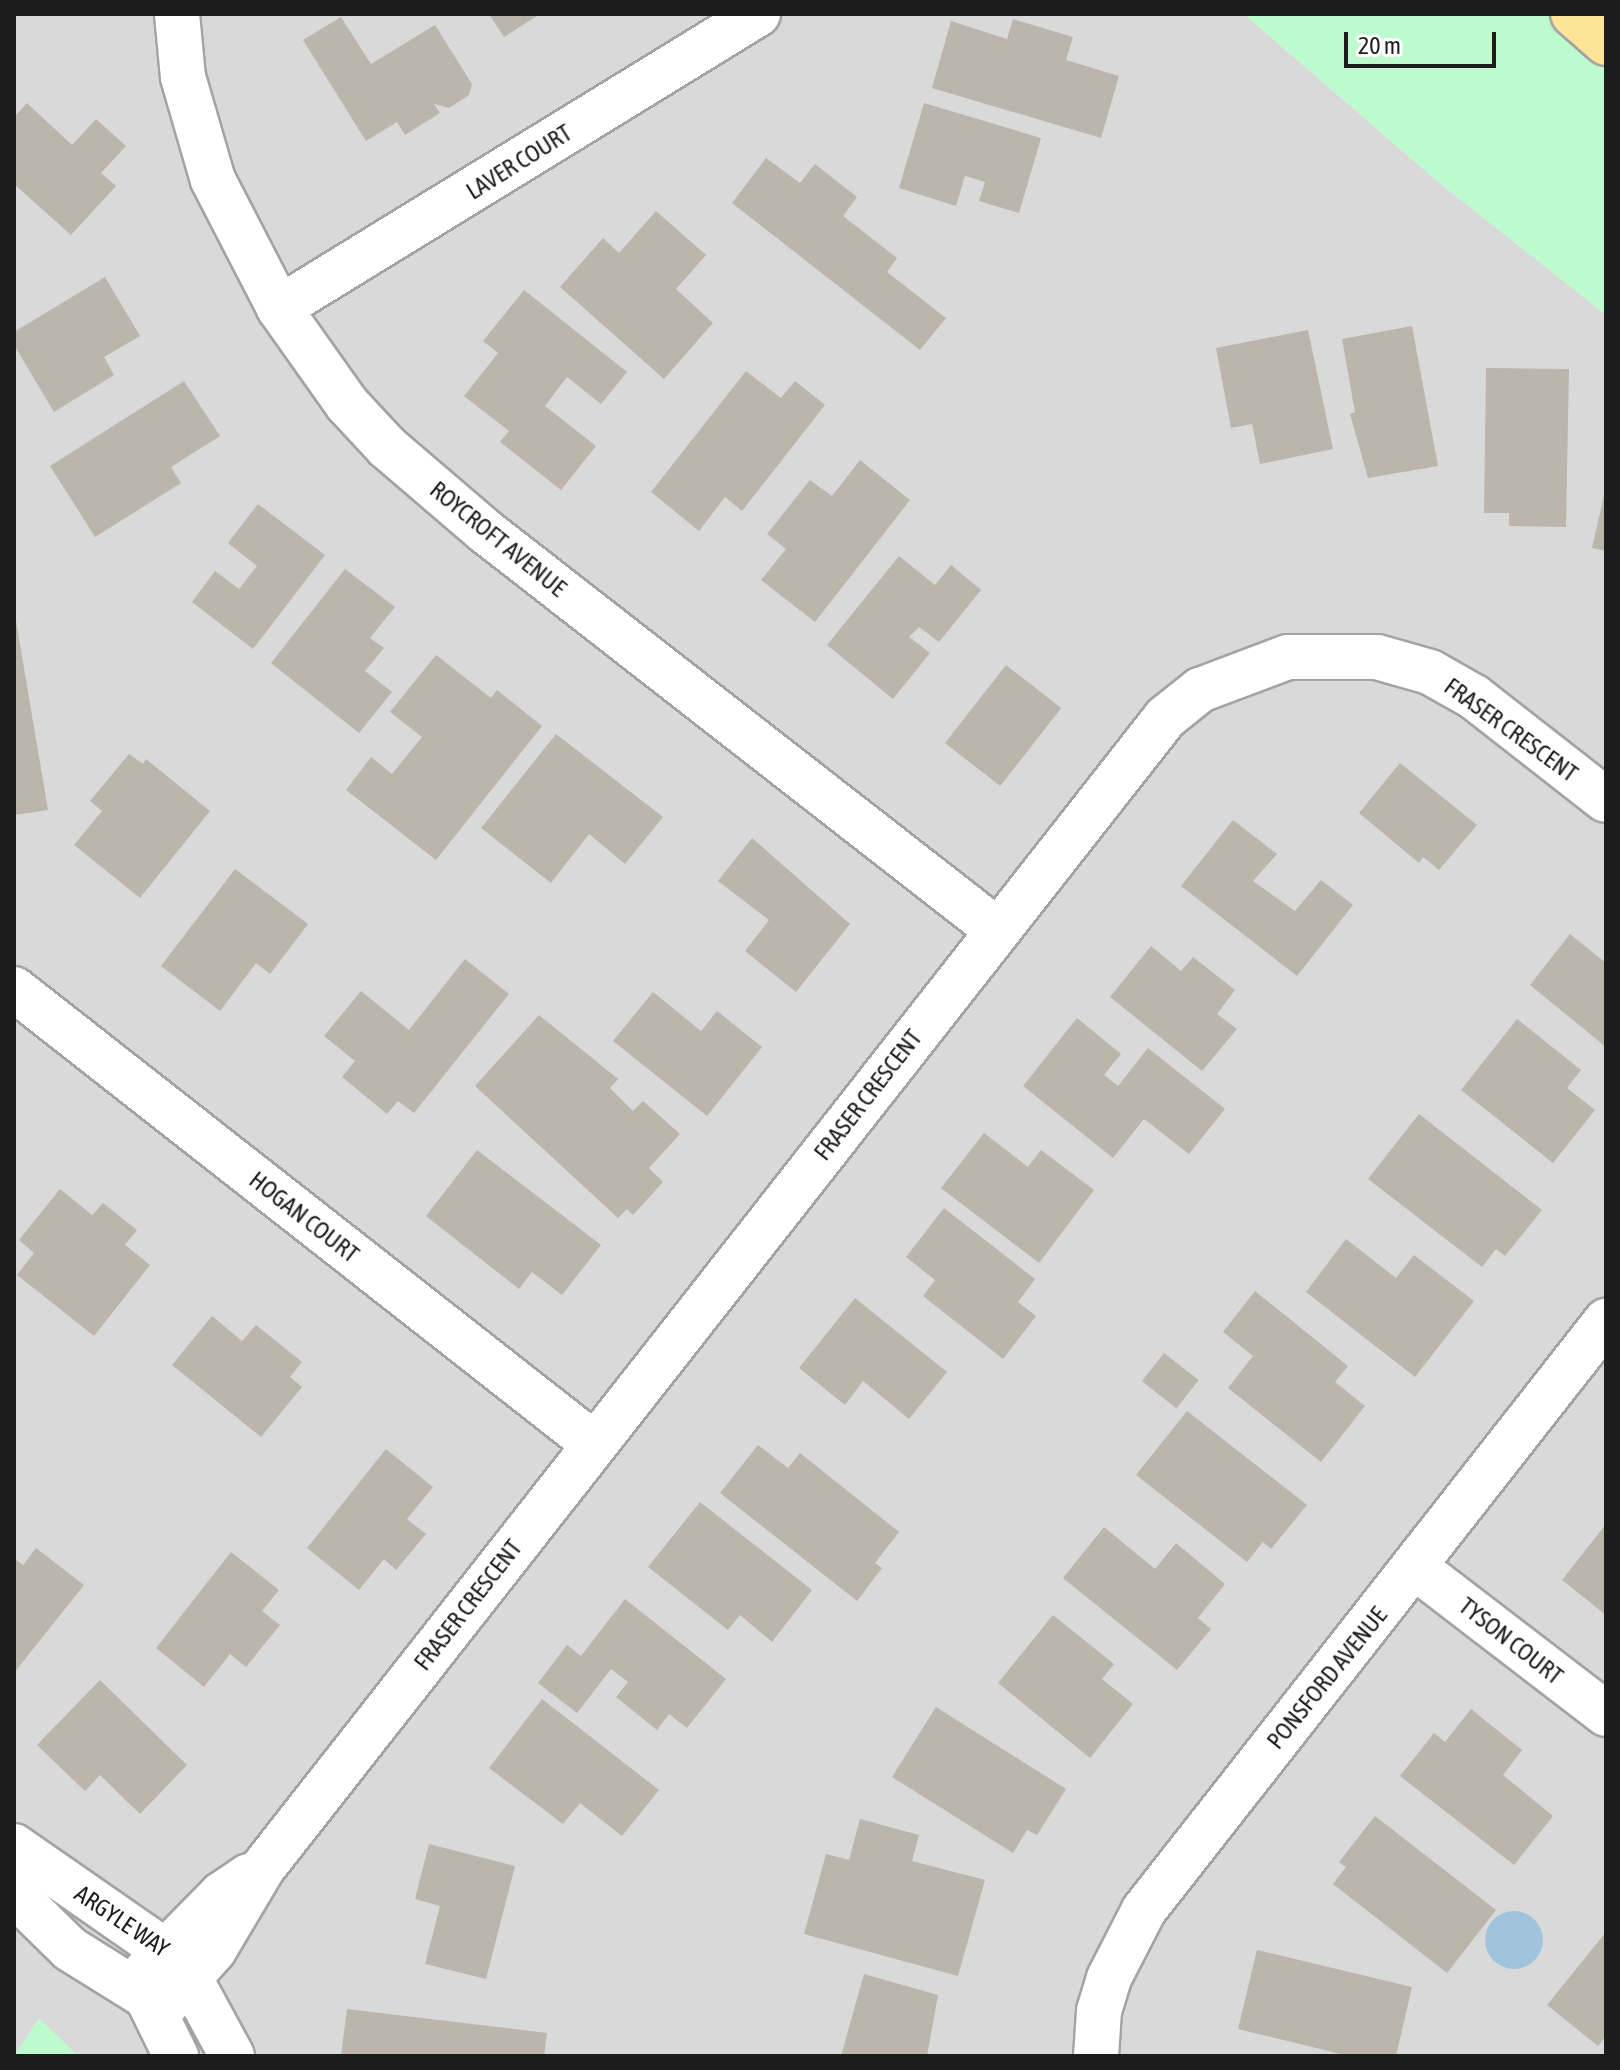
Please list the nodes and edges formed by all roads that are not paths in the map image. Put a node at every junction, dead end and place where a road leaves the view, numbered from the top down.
1 (177, 14) edge
2 (758, 14) edge
3 (1573, 14) edge
4 (1606, 43) edge
5 (279, 308) junction
6 (1606, 800) edge
7 (997, 930) junction
8 (14, 989) edge
9 (1606, 1321) edge
10 (594, 1444) junction
11 (1416, 1568) junction
12 (1606, 1714) edge
13 (14, 1846) edge
14 (14, 1894) edge
15 (180, 1964) junction
16 (146, 1999) junction
17 (176, 2056) edge
18 (232, 2056) edge
19 (1096, 2056) edge

1 - 5 street, ROYCROFT AVENUE
2 - 5 street, LAVER COURT
3 - 4 main road
5 - 7 street, ROYCROFT AVENUE
6 - 7 street, FRASER CRESCENT
7 - 10 street, FRASER CRESCENT
8 - 10 street, HOGAN COURT
9 - 11 street, PONSFORD AVENUE
10 - 15 street, FRASER CRESCENT
11 - 12 street, TYSON COURT
11 - 19 street, PONSFORD AVENUE
13 - 15 street, ARGYLE WAY
14 - 16 street, ARGYLE WAY
15 - 16 street, FRASER CRESCENT
15 - 18 street
16 - 17 street

